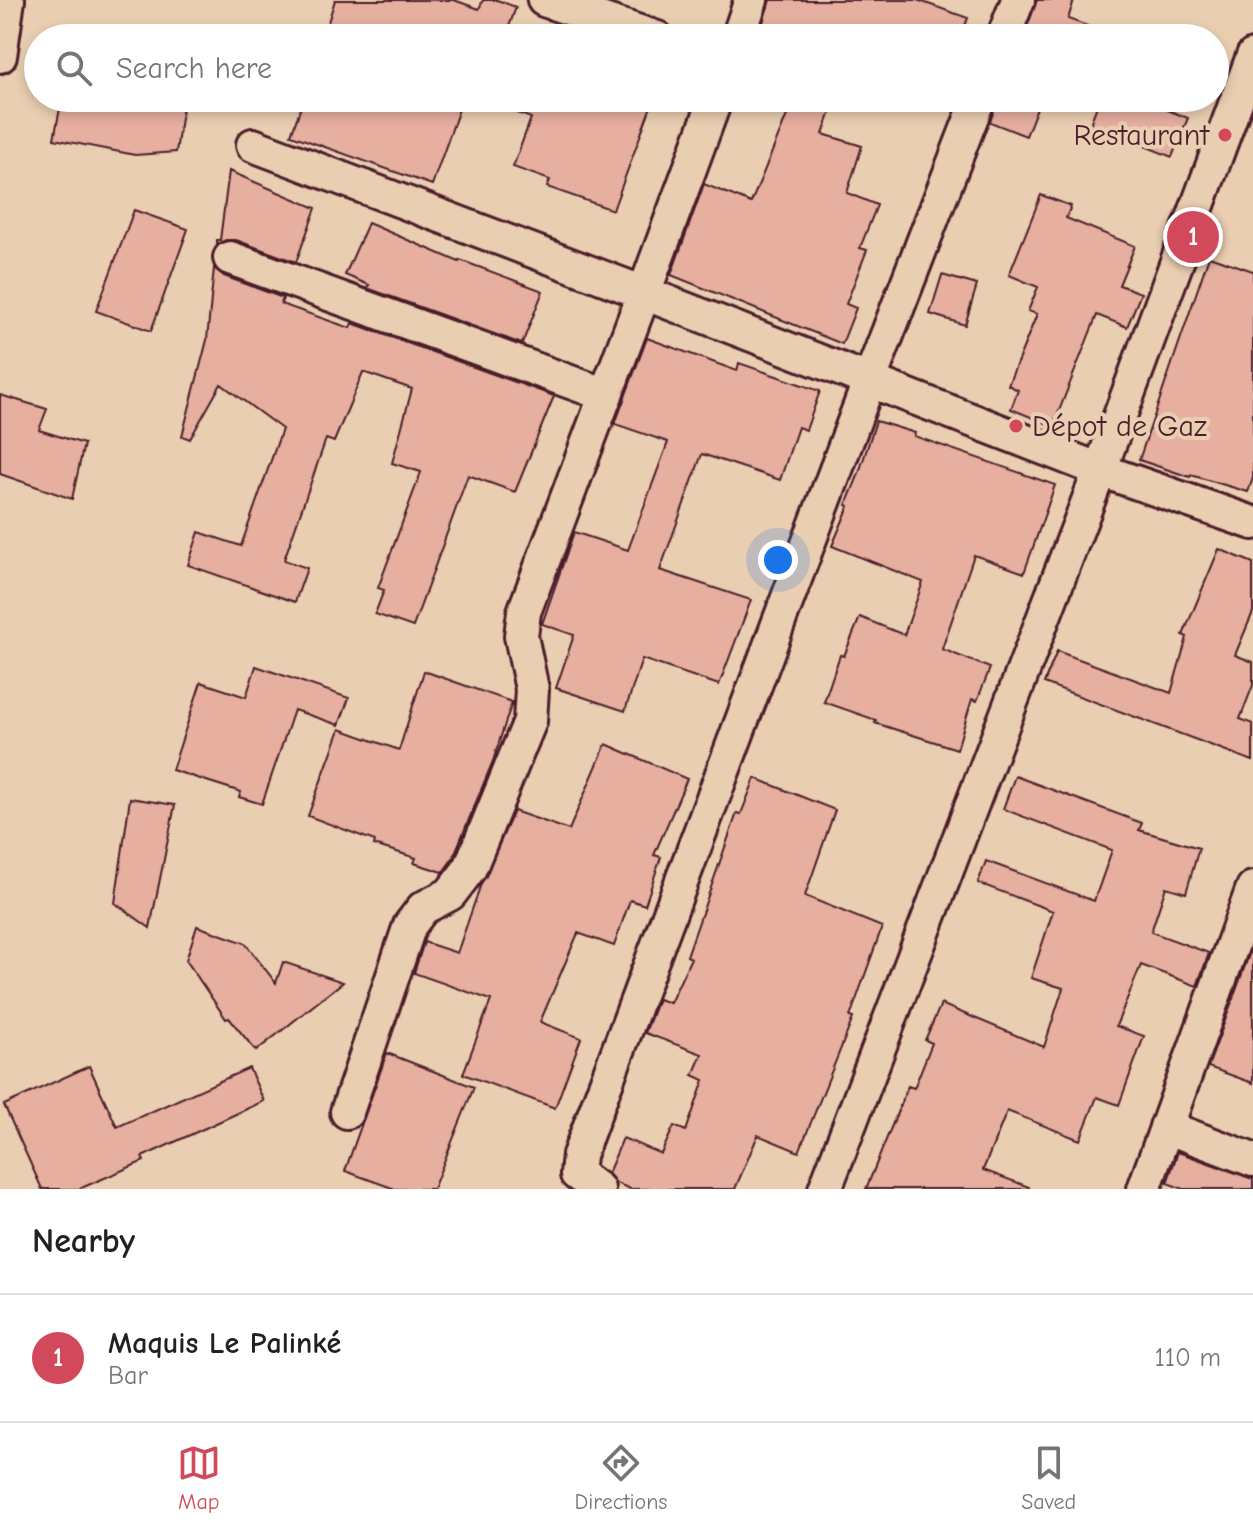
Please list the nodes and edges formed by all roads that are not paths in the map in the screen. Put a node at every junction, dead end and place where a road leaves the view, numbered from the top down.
1 (8, 0) edge
2 (544, 0) edge
3 (751, 0) edge
4 (1018, 0) edge
5 (615, 24) edge
6 (743, 24) edge
7 (1009, 24) edge
8 (0, 56) edge
9 (1253, 56) edge
10 (711, 112) edge
11 (974, 112) edge
12 (253, 145) dead end
13 (230, 258) dead end
14 (644, 293) junction
15 (870, 379) junction
16 (606, 395) junction
17 (1100, 470) junction
18 (1253, 523) edge
19 (1253, 888) edge
20 (347, 1112) dead end
21 (1166, 1127) junction
22 (1253, 1160) edge
23 (598, 1189) edge
24 (825, 1189) edge
25 (1144, 1189) edge

1 - 8 street
2 - 5 street
3 - 6 street
4 - 7 street
9 - 17 street
10 - 14 street
11 - 15 street
12 - 14 street
13 - 16 street
14 - 15 street
14 - 16 street
15 - 17 street
15 - 23 street
16 - 20 street
17 - 18 street
17 - 24 street
19 - 21 street
21 - 22 street
21 - 25 street

